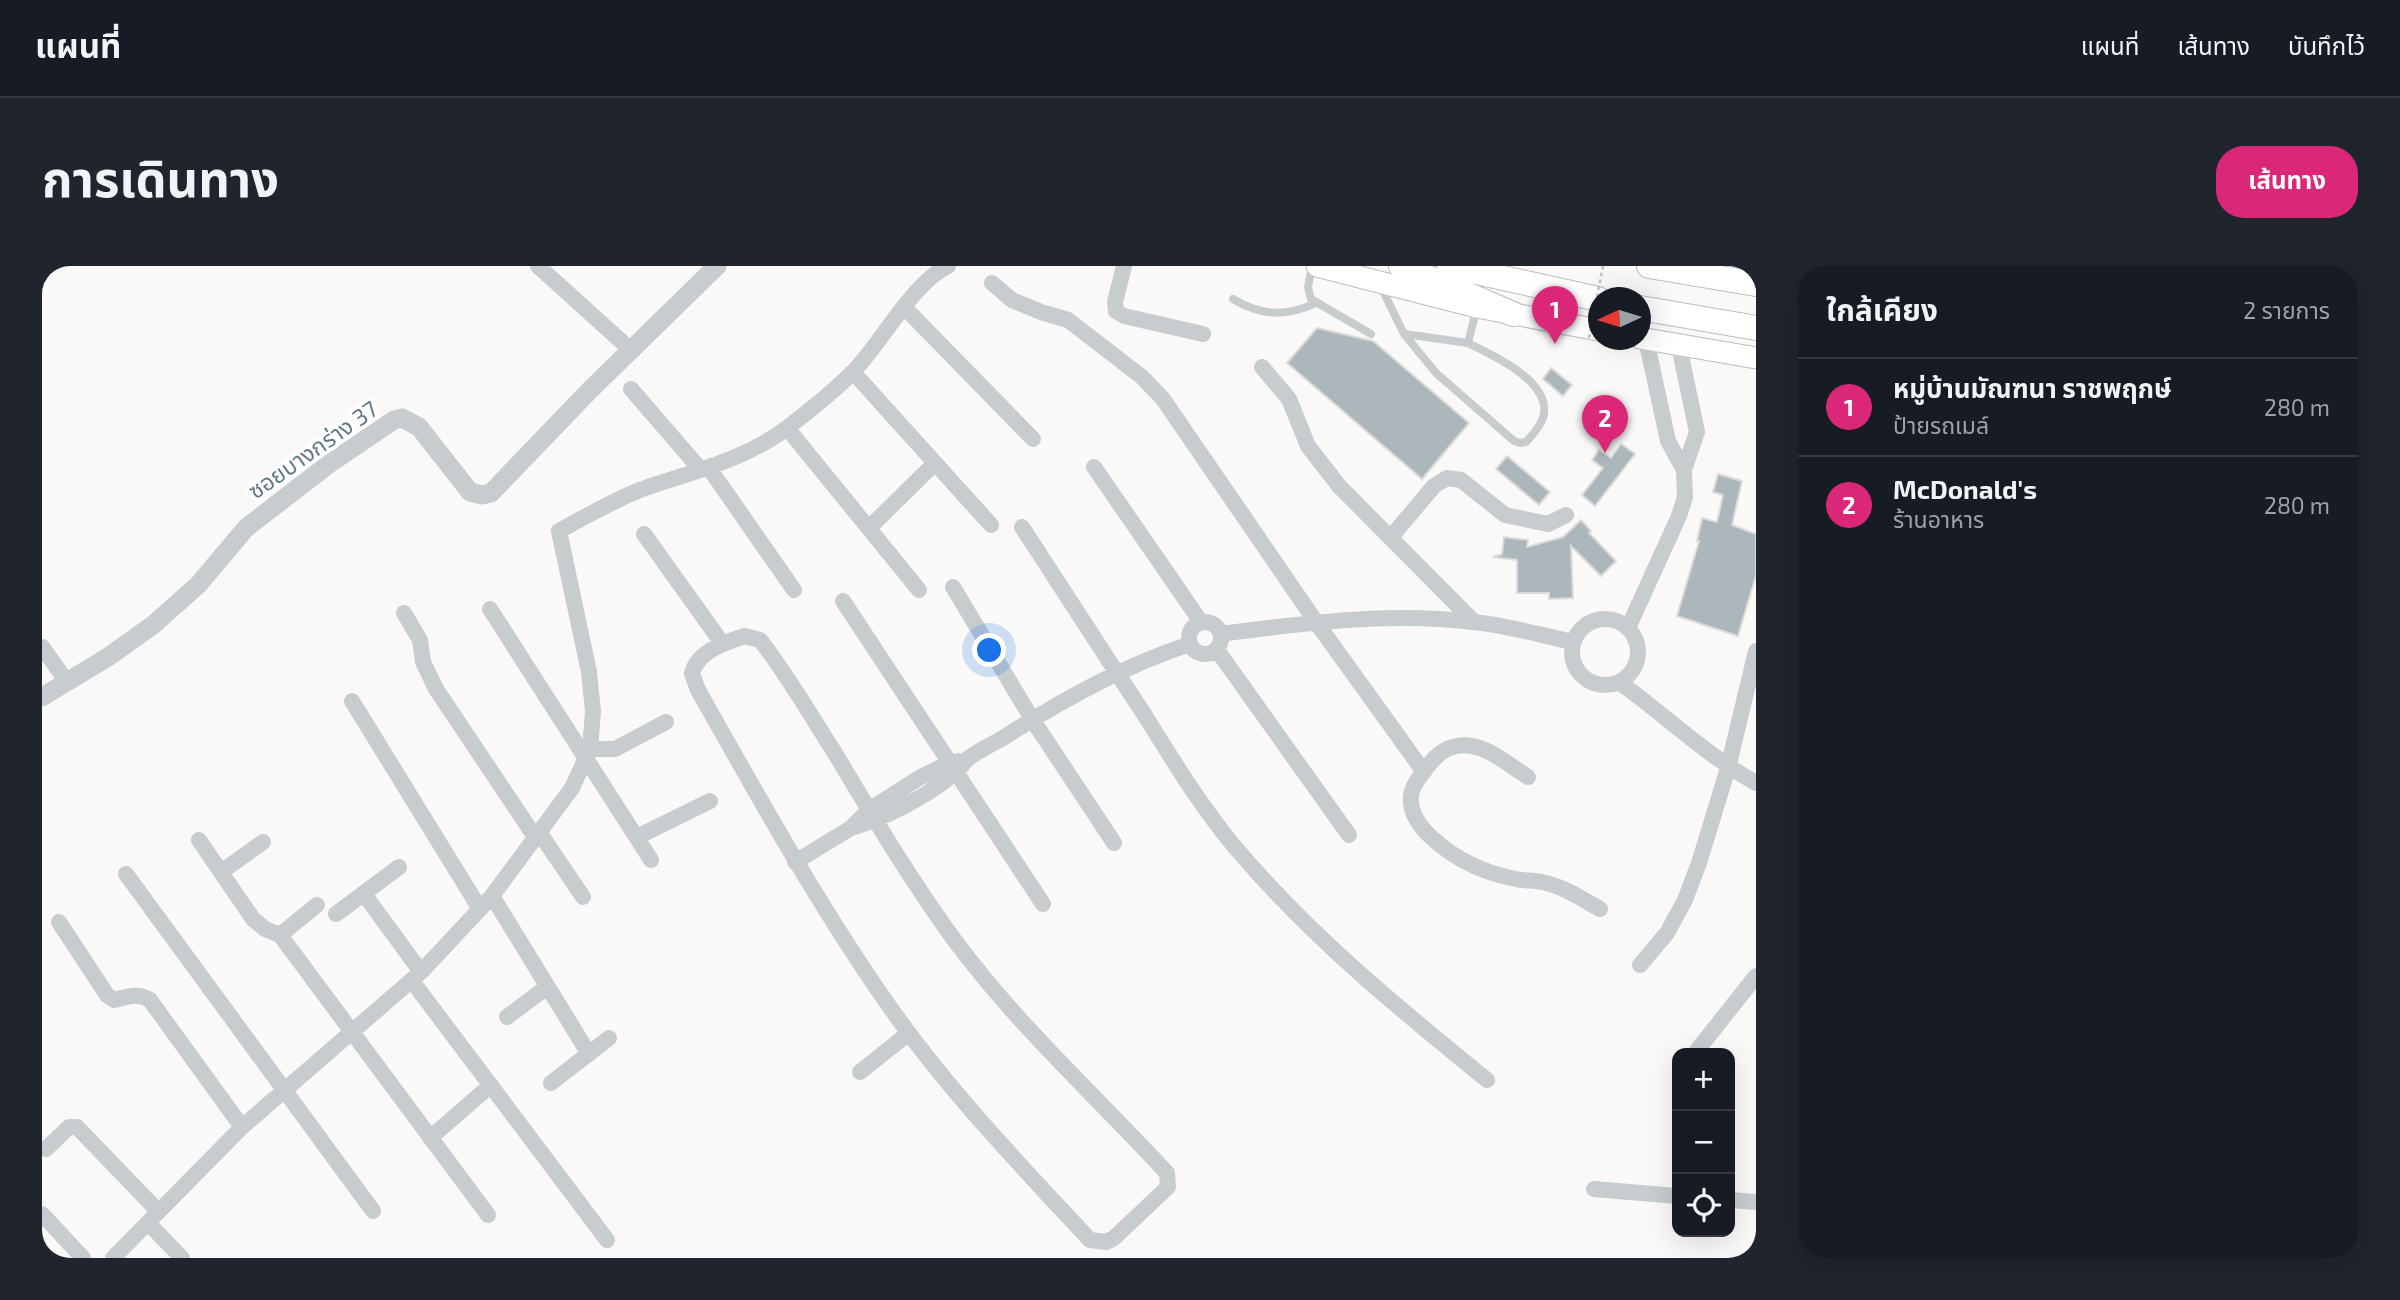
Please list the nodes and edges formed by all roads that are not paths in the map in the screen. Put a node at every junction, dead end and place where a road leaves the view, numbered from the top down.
1 (538, 266) edge
2 (1124, 266) edge
3 (1314, 266) edge
4 (1401, 266) edge
5 (1449, 266) edge
6 (1649, 266) edge
7 (942, 267) edge
8 (712, 268) edge
9 (1379, 282) junction
10 (992, 283) dead end
11 (1756, 285) edge
12 (1588, 297) edge
13 (1233, 299) dead end
14 (1315, 303) junction
15 (904, 307) junction
16 (1477, 307) junction
17 (1651, 310) edge
18 (1513, 314) junction
19 (1756, 328) edge
20 (1588, 333) edge
21 (1203, 334) dead end
22 (1371, 334) dead end
23 (1405, 334) junction
24 (1651, 341) edge
25 (1468, 342) junction
26 (1679, 346) junction
27 (1646, 350) edge
28 (632, 351) junction
29 (1756, 358) edge
30 (1262, 367) dead end
31 (853, 372) junction
32 (631, 389) dead end
33 (787, 428) junction
34 (1033, 439) dead end
35 (935, 463) junction
36 (1094, 467) dead end
37 (705, 469) junction
38 (1685, 470) junction
39 (1566, 515) dead end
40 (991, 526) dead end
41 (1022, 527) dead end
42 (869, 528) junction
43 (644, 534) dead end
44 (1391, 537) junction
45 (953, 587) dead end
46 (794, 590) dead end
47 (919, 590) dead end
48 (843, 601) dead end
49 (490, 609) dead end
50 (404, 613) dead end
51 (1201, 622) junction
52 (1316, 622) junction
53 (1474, 622) junction
54 (1628, 628) junction
55 (1219, 642) junction
56 (1573, 642) junction
57 (722, 643) junction
58 (1190, 644) junction
59 (42, 647) edge
60 (1756, 651) edge
61 (1116, 672) junction
62 (67, 682) junction
63 (1619, 682) junction
64 (42, 697) edge
65 (352, 701) dead end
66 (1032, 719) junction
67 (666, 722) dead end
68 (588, 753) junction
69 (952, 768) junction
70 (1728, 768) junction
71 (1424, 772) junction
72 (1528, 778) dead end
73 (1756, 783) edge
74 (710, 801) dead end
75 (873, 815) junction
76 (537, 834) junction
77 (1349, 835) dead end
78 (636, 837) junction
79 (199, 840) dead end
80 (263, 842) dead end
81 (1114, 843) dead end
82 (651, 860) dead end
83 (795, 862) junction
84 (399, 867) dead end
85 (221, 872) junction
86 (127, 874) dead end
87 (364, 894) junction
88 (492, 896) junction
89 (583, 897) dead end
90 (1043, 904) dead end
91 (317, 905) dead end
92 (480, 909) junction
93 (1600, 909) dead end
94 (336, 915) dead end
95 (59, 922) dead end
96 (280, 935) junction
97 (1640, 965) dead end
98 (417, 976) junction
99 (1756, 976) edge
100 (547, 986) junction
101 (507, 1017) dead end
102 (352, 1033) junction
103 (909, 1033) junction
104 (609, 1038) dead end
105 (1699, 1048) edge
106 (589, 1054) junction
107 (860, 1072) dead end
108 (1487, 1080) dead end
109 (551, 1083) dead end
110 (492, 1085) junction
111 (283, 1091) junction
112 (242, 1127) junction
113 (430, 1138) junction
114 (46, 1149) dead end
115 (1594, 1189) dead end
116 (1672, 1196) edge
117 (1735, 1200) edge
118 (1756, 1202) edge
119 (373, 1211) dead end
120 (42, 1214) edge
121 (488, 1215) dead end
122 (153, 1217) junction
123 (607, 1240) dead end
124 (83, 1258) edge
125 (113, 1258) edge
126 (182, 1258) edge

1 - 28 street
2 - 21 street
3 - 9 main road
3 - 14 lane
4 - 18 main road
5 - 12 main road
6 - 11 main road
7 - 15 street
8 - 28 street, ซอยบางกร่าง 37
9 - 16 main road
9 - 23 lane
10 - 52 street
13 - 14 lane
14 - 22 lane
15 - 31 street
15 - 34 street
16 - 18 main road
16 - 25 lane
17 - 19 main road
18 - 20 main road
23 - 25 lane
23 - 25 lane
24 - 26 main road
26 - 29 main road
26 - 38 street
27 - 38 street
28 - 62 street, ซอยบางกร่าง 37
30 - 44 street
31 - 33 street
31 - 35 street
32 - 37 street
33 - 37 street
33 - 42 street
35 - 40 street
35 - 42 street
36 - 51 street
37 - 46 street
37 - 68 street
38 - 54 street
39 - 44 street
41 - 61 street
42 - 47 street
43 - 57 street
44 - 53 street
45 - 66 street
48 - 69 street
49 - 68 street
50 - 76 street
51 - 55 street
51 - 58 street
52 - 53 street
52 - 55 street
52 - 71 street
53 - 56 street
54 - 56 street
54 - 63 street
55 - 58 street
55 - 77 street
56 - 63 street
57 - 75 street
57 - 83 street
58 - 61 street
59 - 62 street
60 - 70 street
61 - 66 street
61 - 108 street
62 - 64 street, ซอยบางกร่าง 37
63 - 70 street
65 - 92 street
66 - 69 street
66 - 81 street
67 - 68 street
68 - 76 street
68 - 78 street
69 - 75 street
69 - 90 street
70 - 73 street
70 - 97 street
71 - 72 street
71 - 93 street
74 - 78 street
75 - 83 street
75 - 103 street
76 - 88 street
76 - 89 street
78 - 82 street
79 - 85 street
80 - 85 street
83 - 103 street
84 - 87 street
85 - 96 street
86 - 111 street
87 - 94 street
87 - 98 street
88 - 92 street
88 - 100 street
91 - 96 street
92 - 98 street
95 - 112 street
96 - 102 street
98 - 102 street
98 - 110 street
99 - 105 street
100 - 101 street
100 - 106 street
102 - 111 street
102 - 113 street
103 - 107 street
104 - 106 street
106 - 109 street
110 - 113 street
110 - 123 street
111 - 112 street
111 - 119 street
112 - 122 street
113 - 121 street
114 - 122 street
115 - 116 street
117 - 118 street
120 - 124 street
122 - 125 street
122 - 126 street

